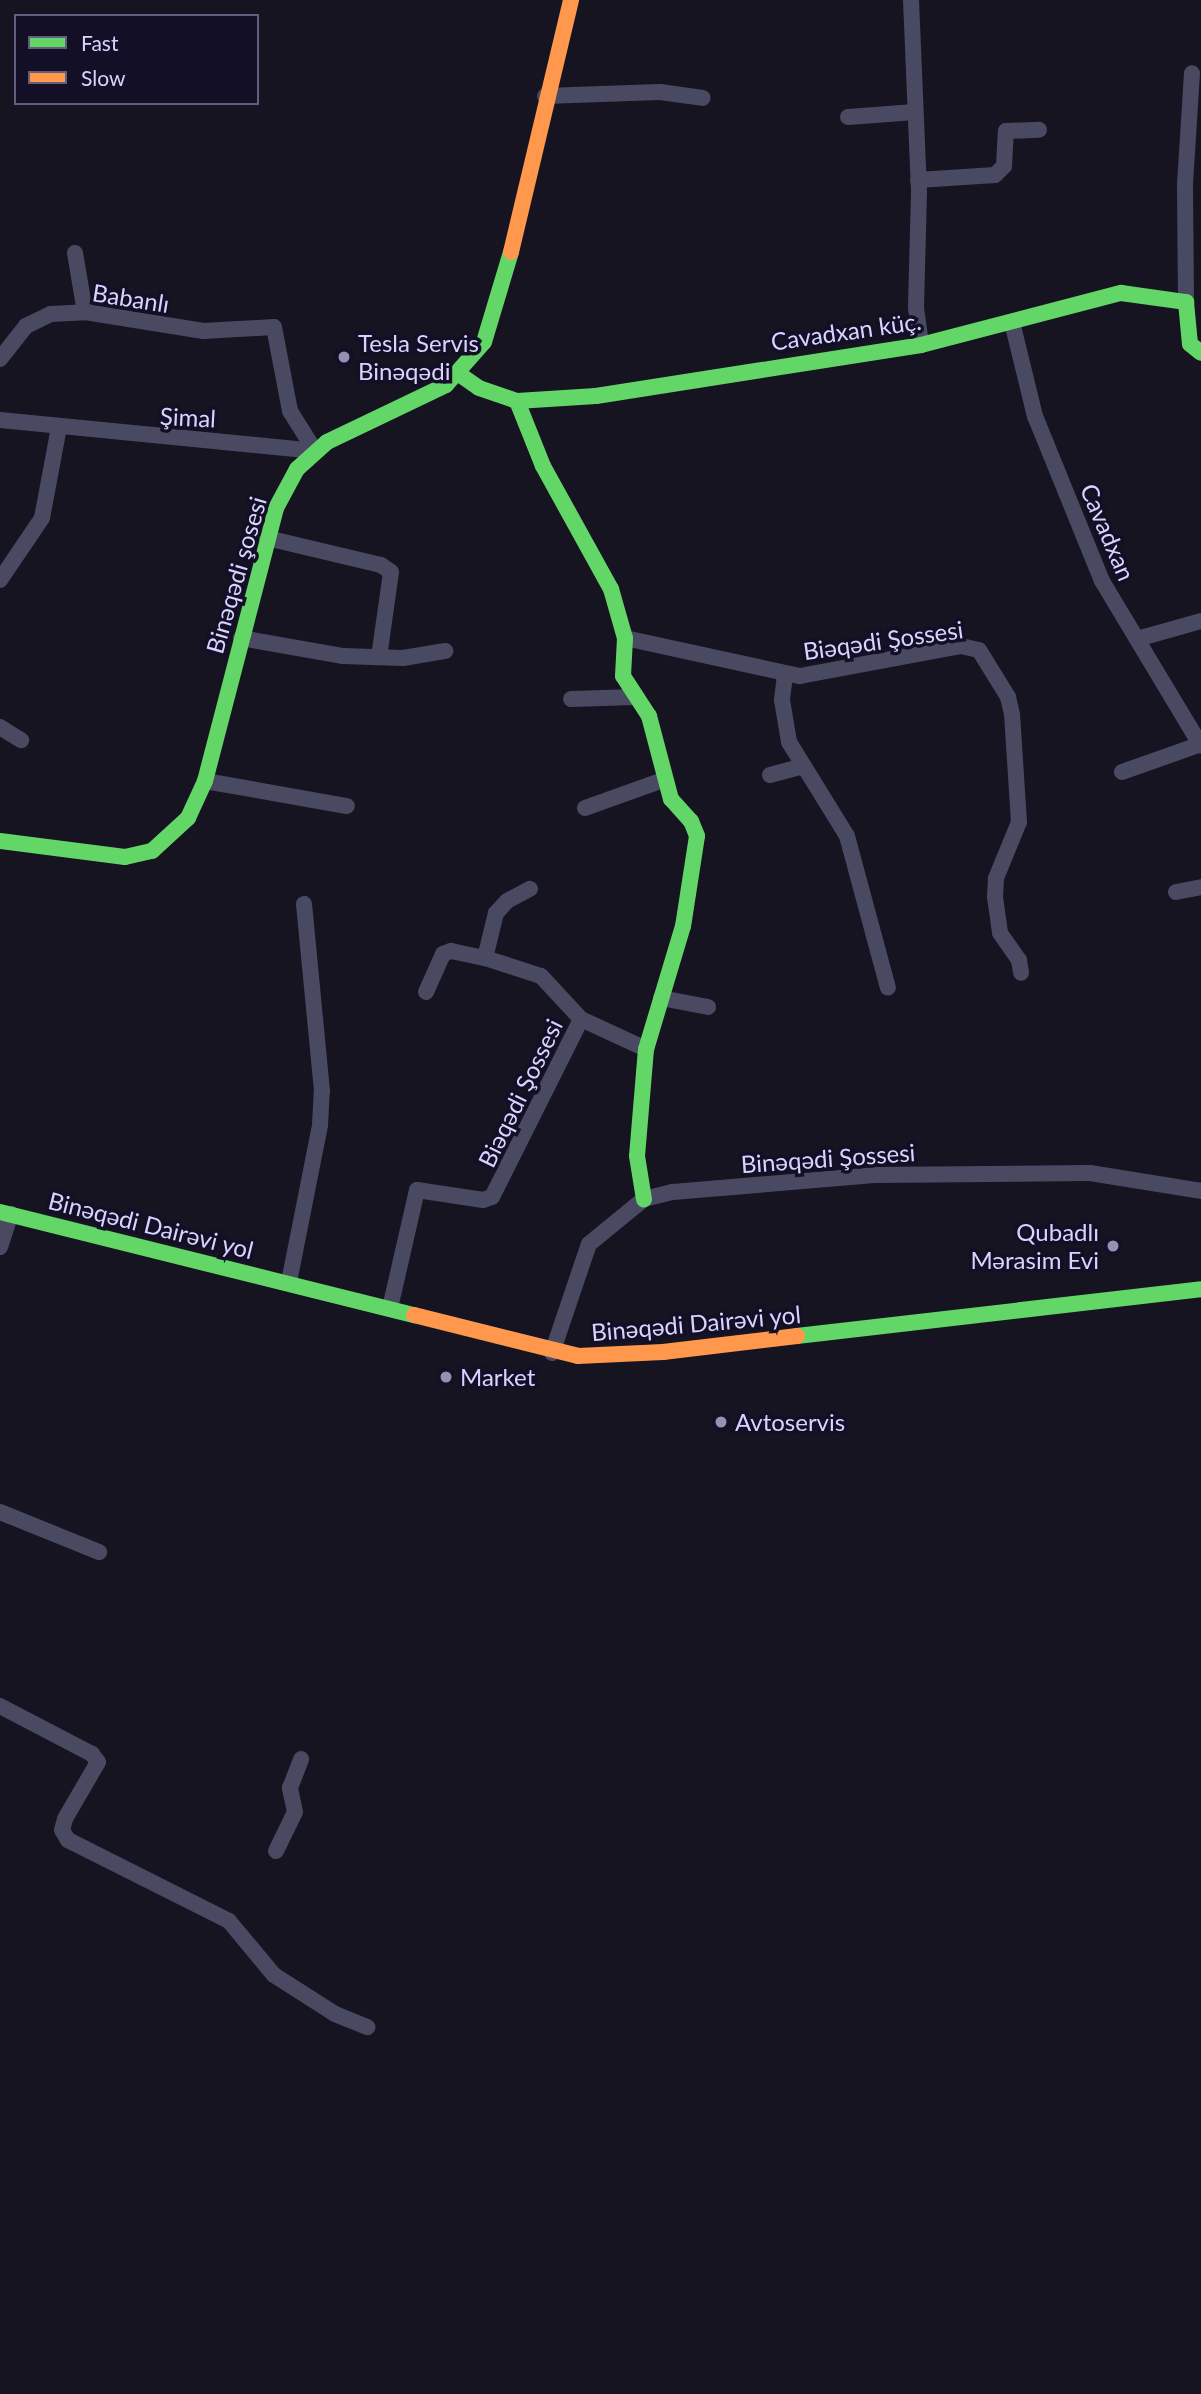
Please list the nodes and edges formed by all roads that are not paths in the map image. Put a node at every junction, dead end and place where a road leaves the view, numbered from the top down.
1 (571, 0) edge
2 (911, 0) edge
3 (1192, 73) dead end
4 (545, 96) junction
5 (703, 98) dead end
6 (915, 112) junction
7 (849, 117) dead end
8 (1039, 130) dead end
9 (918, 180) junction
10 (75, 253) dead end
11 (1186, 302) junction
12 (85, 312) junction
13 (1012, 322) junction
14 (921, 345) junction
15 (1201, 353) edge
16 (0, 359) edge
17 (459, 374) junction
18 (517, 401) junction
19 (0, 420) edge
20 (59, 427) junction
21 (315, 451) junction
22 (267, 538) junction
23 (0, 580) edge
24 (1201, 621) edge
25 (241, 638) junction
26 (625, 638) junction
27 (1137, 639) junction
28 (445, 651) dead end
29 (379, 657) junction
30 (785, 675) junction
31 (635, 697) junction
32 (571, 699) dead end
33 (0, 727) edge
34 (21, 740) dead end
35 (1201, 745) edge
36 (800, 767) junction
37 (1122, 772) dead end
38 (770, 775) dead end
39 (663, 780) junction
40 (205, 781) junction
41 (347, 806) dead end
42 (585, 808) dead end
43 (0, 841) edge
44 (1201, 887) edge
45 (530, 889) dead end
46 (1176, 892) dead end
47 (304, 904) dead end
48 (485, 958) junction
49 (1021, 973) dead end
50 (888, 988) dead end
51 (426, 992) dead end
52 (662, 998) junction
53 (708, 1007) dead end
54 (581, 1019) junction
55 (646, 1049) junction
56 (1201, 1191) edge
57 (644, 1199) junction
58 (6, 1213) edge
59 (0, 1247) edge
60 (289, 1282) junction
61 (1201, 1289) edge
62 (390, 1308) junction
63 (552, 1353) junction
64 (0, 1512) edge
65 (99, 1552) dead end
66 (0, 1706) edge
67 (300, 1759) dead end
68 (276, 1852) dead end
69 (368, 2027) dead end

1 - 4 main road, Binəqədi şosesi
2 - 6 street
3 - 11 street
4 - 5 street
4 - 17 main road, Binəqədi şosesi
6 - 7 street
6 - 9 street
8 - 9 street
9 - 14 street
10 - 12 street
11 - 13 main road, Cavadxan küç.
11 - 15 main road
12 - 16 street, Babanlı
12 - 21 street, Babanlı
13 - 14 main road, Cavadxan küç.
13 - 27 street, Cavadxan
14 - 18 main road, Cavadxan küç.
17 - 18 main road, Cavadxan küç.
17 - 21 main road, Binəqədi şosesi
18 - 26 main road
19 - 20 street, Şimal
20 - 21 street, Şimal
20 - 23 street
21 - 22 main road, Binəqədi şosesi
22 - 25 main road, Binəqədi şosesi
22 - 29 street
24 - 27 street
25 - 29 street
25 - 40 main road, Binəqədi şosesi
26 - 30 street, Biəqədi Şossesi
26 - 31 main road
27 - 35 street, Cavadxan
28 - 29 street
30 - 36 street, Biəqədi Şossesi
30 - 49 street, Biəqədi Şossesi
31 - 32 street
31 - 39 main road
33 - 34 street
35 - 37 street, Cavadxan
36 - 38 street
36 - 50 street, Biəqədi Şossesi
39 - 42 street
39 - 52 main road
40 - 41 street
40 - 43 main road, Binəqədi şosesi
44 - 46 street
45 - 48 street
47 - 60 street
48 - 51 street, Biəqədi Şossesi
48 - 54 street, Biəqədi Şossesi
52 - 53 street
52 - 55 main road
54 - 55 street, Biəqədi Şossesi
54 - 62 street, Biəqədi Şossesi
55 - 57 main road
56 - 57 street, Binəqədi Şossesi
57 - 63 street, Binəqədi Şossesi
58 - 59 street
58 - 60 main road, Binəqədi Dairəvi yol
60 - 62 main road, Binəqədi Dairəvi yol
61 - 63 main road, Binəqədi Dairəvi yol
62 - 63 main road, Binəqədi Dairəvi yol
64 - 65 street
66 - 69 street
67 - 68 street

